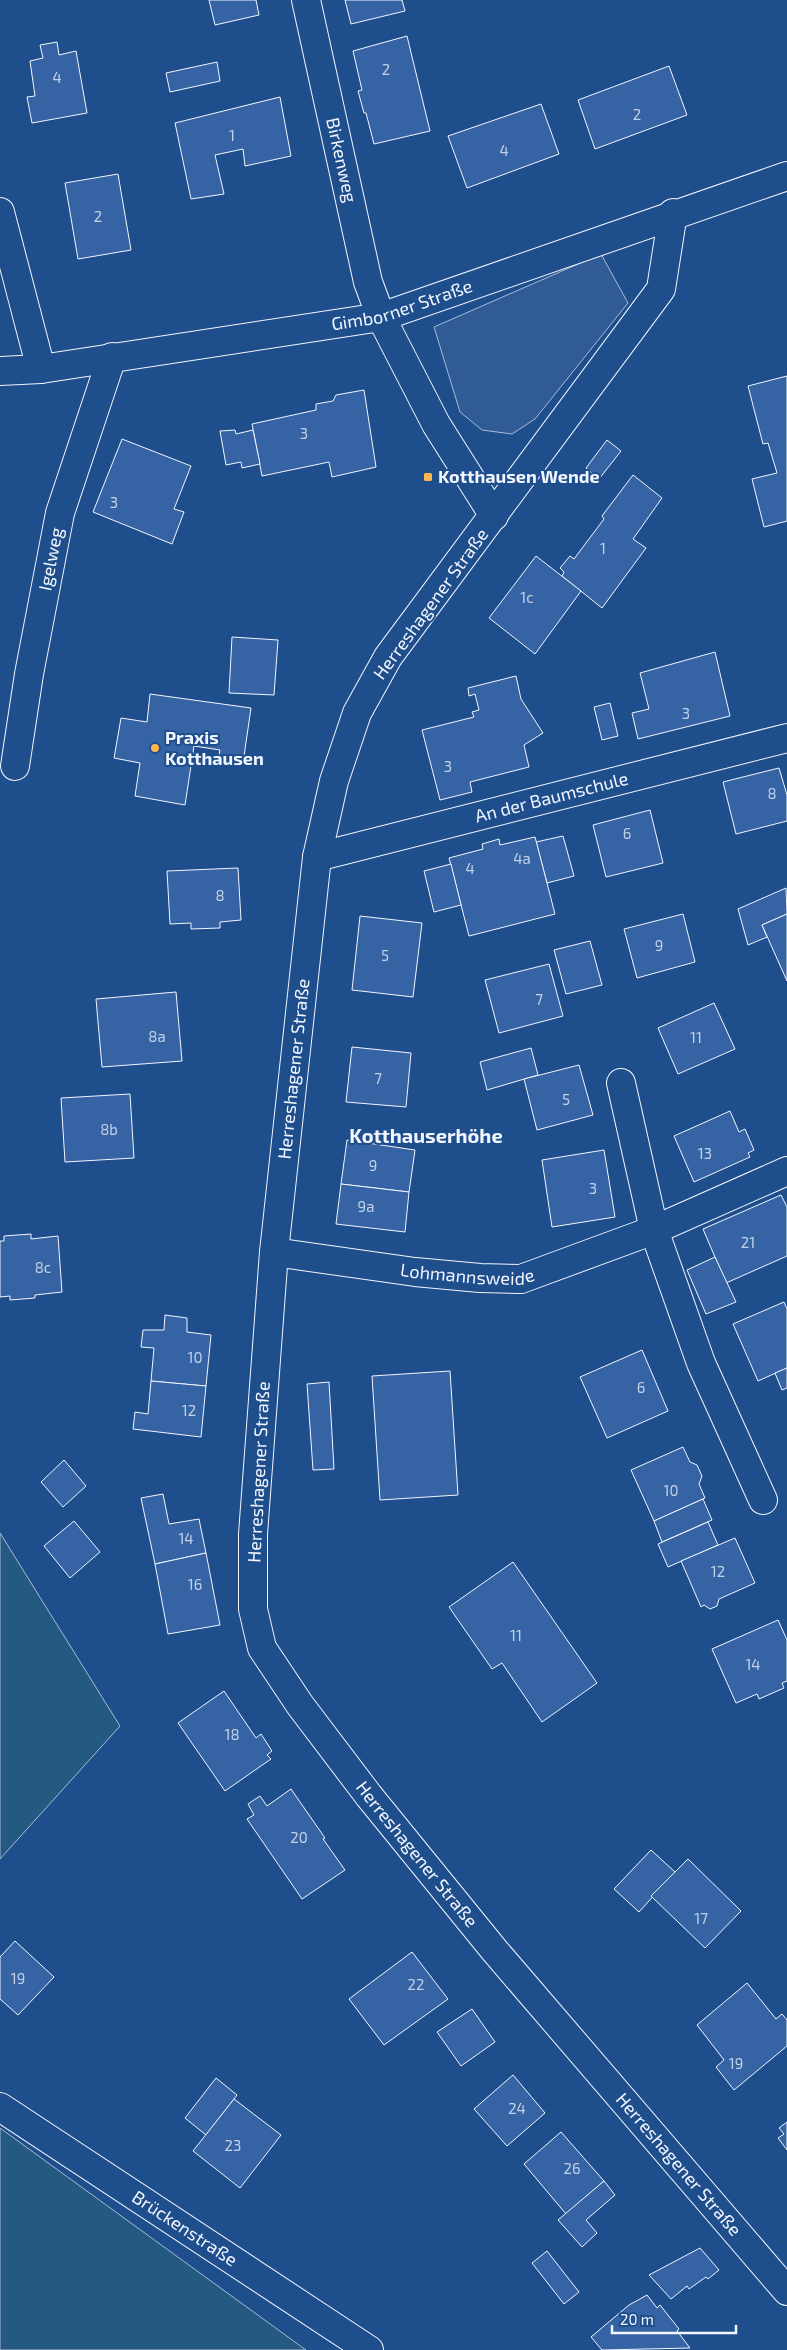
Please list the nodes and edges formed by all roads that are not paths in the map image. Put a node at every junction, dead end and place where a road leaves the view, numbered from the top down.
1 (306, 0) edge
2 (787, 176) edge
3 (0, 212) edge
4 (673, 213) junction
5 (382, 317) junction
6 (112, 357) junction
7 (42, 369) junction
8 (0, 371) edge
9 (494, 516) junction
10 (787, 738) edge
11 (16, 766) dead end
12 (317, 857) junction
13 (621, 1083) dead end
14 (787, 1171) edge
15 (654, 1230) junction
16 (274, 1252) junction
17 (763, 1500) dead end
18 (0, 2107) edge
19 (787, 2291) edge
20 (369, 2350) edge

1 - 5 street, Birkenweg
2 - 4 street, Gimborner Straße
3 - 7 street
4 - 5 street, Gimborner Straße
4 - 9 street, Herreshagener Straße
5 - 6 street, Gimborner Straße
5 - 9 street, Herreshagener Straße
6 - 7 street, Gimborner Straße
6 - 11 street, Igelweg
7 - 8 street, Gimborner Straße
9 - 12 street, Herreshagener Straße
10 - 12 street, An der Baumschule
12 - 16 street, Herreshagener Straße
13 - 15 street
14 - 15 street, Lohmannsweide
15 - 16 street, Lohmannsweide
15 - 17 street
16 - 19 street, Herreshagener Straße
18 - 20 street, Brückenstraße

